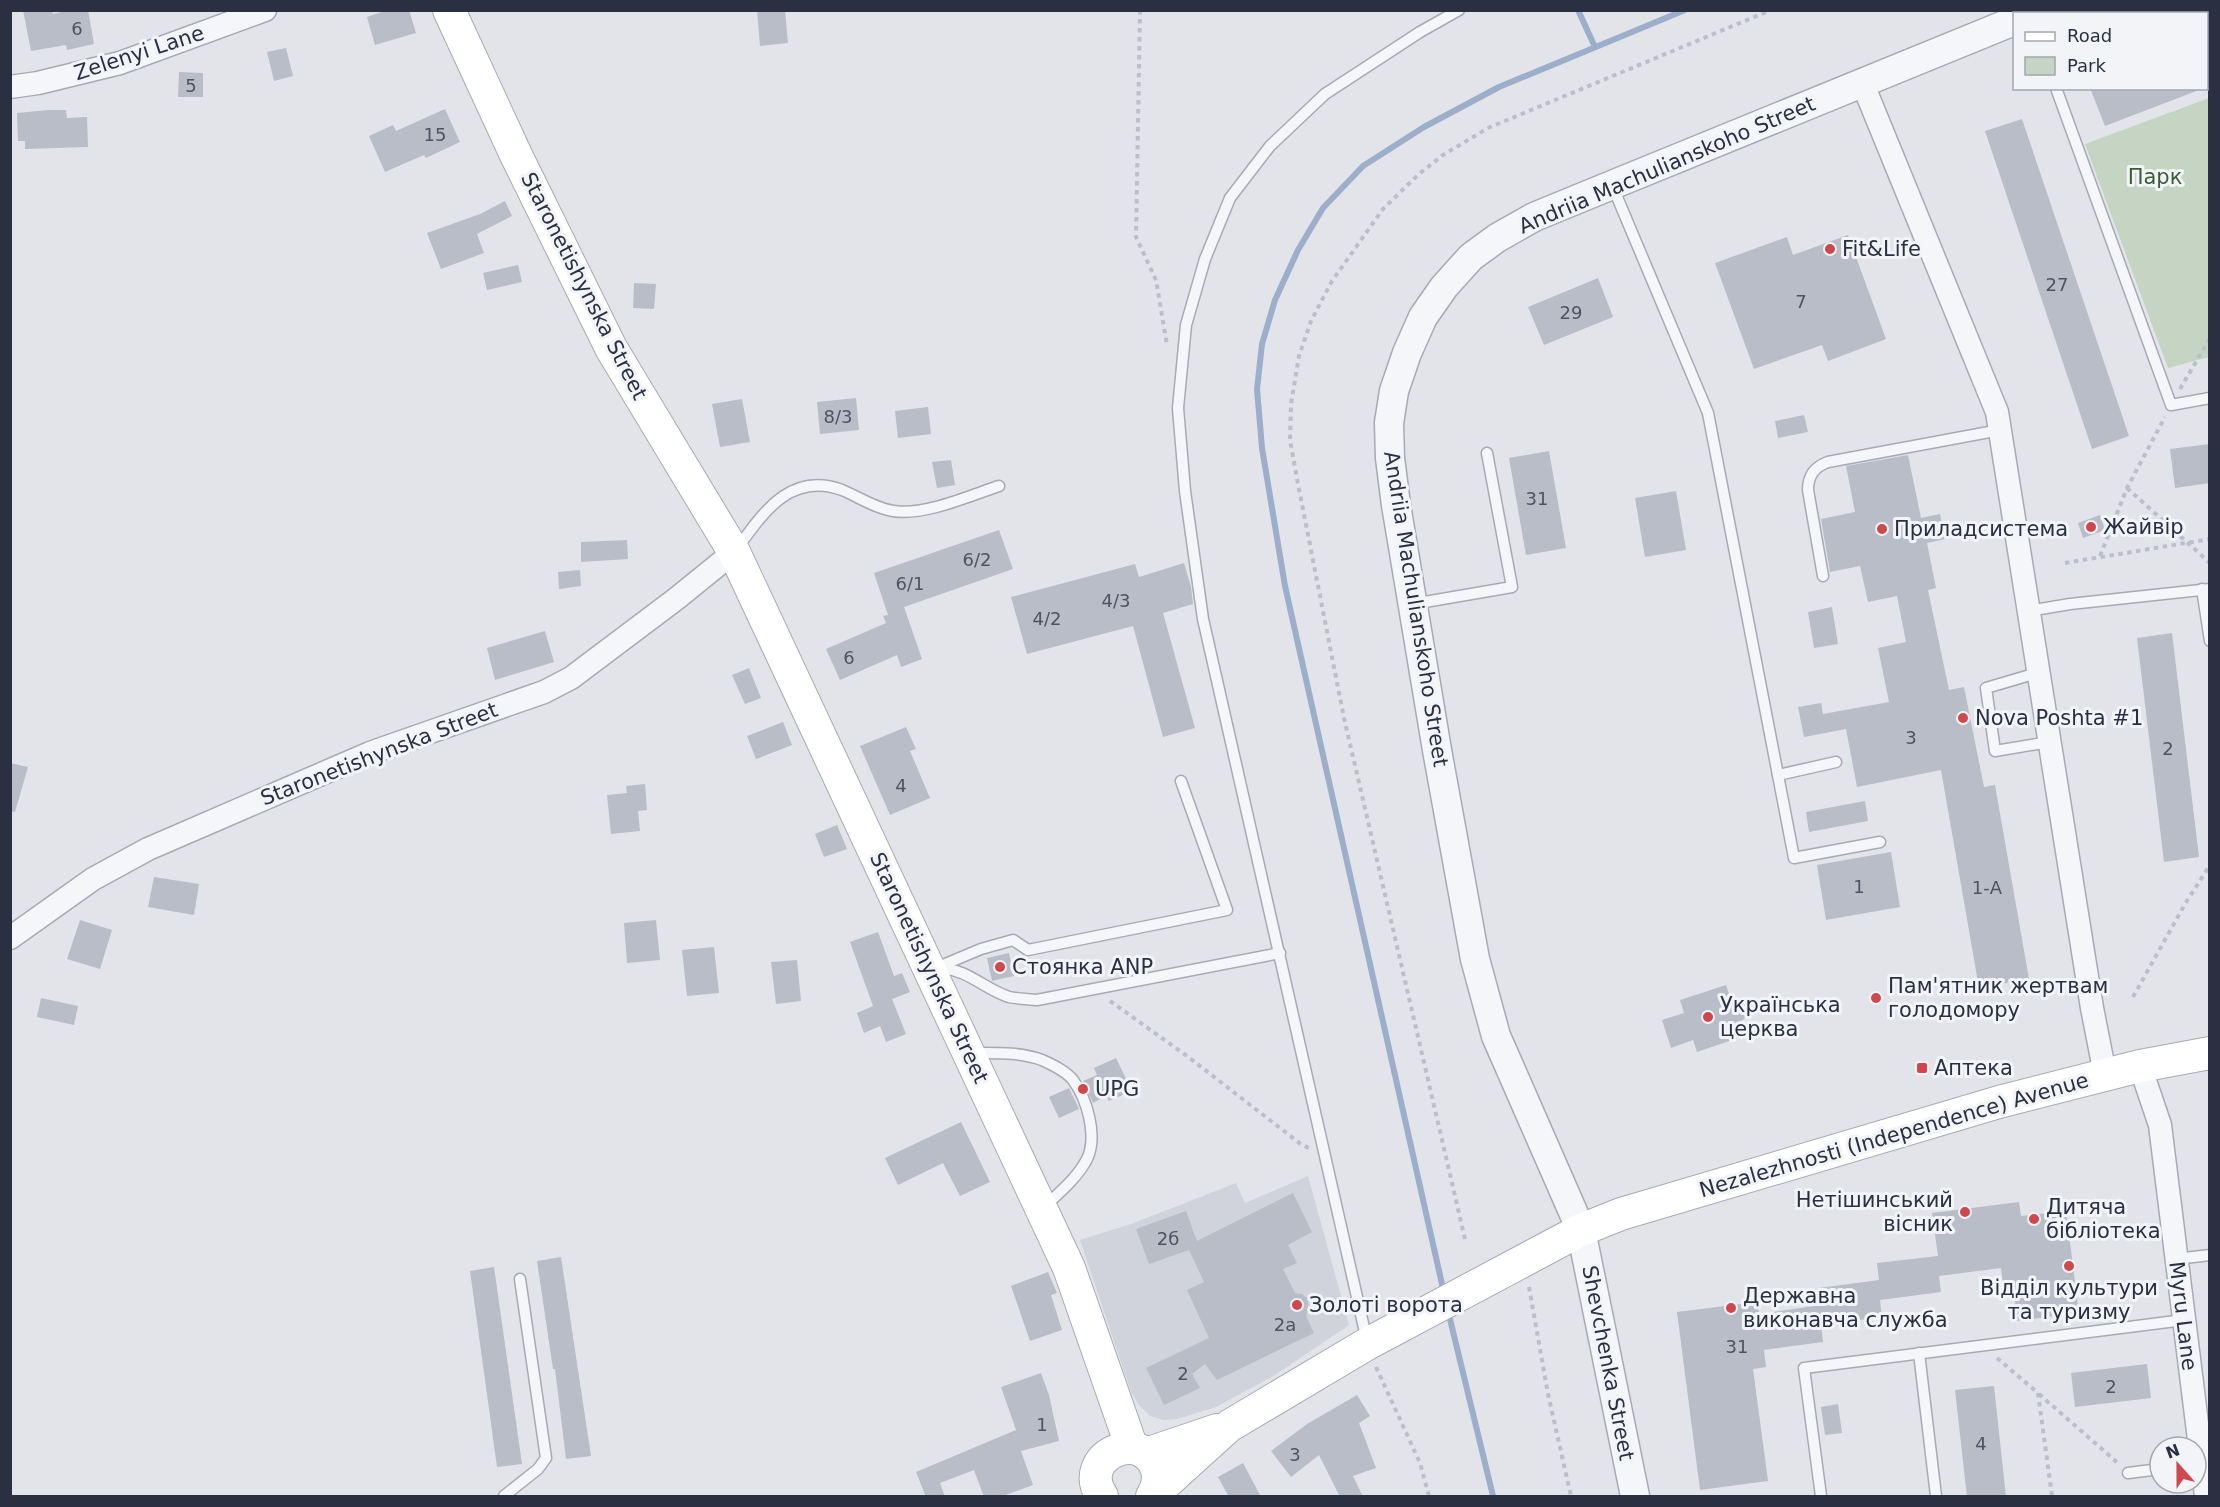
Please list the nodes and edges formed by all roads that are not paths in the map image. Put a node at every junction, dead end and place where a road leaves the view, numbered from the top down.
1 (265, 10) edge
2 (448, 10) edge
3 (1459, 10) edge
4 (2013, 21) edge
5 (1863, 82) junction
6 (10, 87) edge
7 (2057, 90) edge
8 (1612, 185) junction
9 (2210, 398) edge
10 (2000, 430) junction
11 (1487, 453) dead end
12 (999, 486) dead end
13 (734, 552) junction
14 (1823, 576) dead end
15 (2206, 589) edge
16 (1413, 604) junction
17 (2028, 611) junction
18 (2210, 641) edge
19 (2037, 673) junction
20 (2049, 742) junction
21 (1836, 762) dead end
22 (1778, 775) junction
23 (1180, 781) dead end
24 (1880, 842) dead end
25 (10, 938) edge
26 (1280, 953) junction
27 (930, 970) junction
28 (969, 1052) junction
29 (2210, 1053) edge
30 (2140, 1066) junction
31 (2105, 1074) junction
32 (1042, 1209) junction
33 (1581, 1230) junction
34 (2210, 1256) edge
35 (2175, 1259) junction
36 (520, 1279) dead end
37 (2184, 1320) junction
38 (1367, 1344) junction
39 (1919, 1353) junction
40 (1111, 1389) junction
41 (1229, 1426) junction
42 (2196, 1435) edge
43 (1139, 1451) junction
44 (2148, 1470) edge
45 (2128, 1473) road end
46 (1097, 1487) edge
47 (1154, 1495) edge
48 (504, 1497) edge
49 (1635, 1497) edge
50 (1821, 1497) edge
51 (1936, 1497) edge

1 - 6 street, Zelenyi Lane
2 - 13 main road, Staronetishynska Street
3 - 26 lane
4 - 5 street, Andriia Machulianskoho Street
5 - 8 street, Andriia Machulianskoho Street
5 - 10 street
7 - 9 lane
8 - 16 street, Andriia Machulianskoho Street
8 - 22 lane
10 - 14 lane
10 - 17 street
11 - 16 lane
12 - 13 lane
13 - 25 street, Staronetishynska Street
13 - 27 main road, Staronetishynska Street
15 - 17 lane
15 - 18 lane
16 - 33 street, Andriia Machulianskoho Street
17 - 19 street
19 - 20 street
19 - 20 lane
20 - 31 street
21 - 22 lane
22 - 24 lane
23 - 27 lane
26 - 27 lane
26 - 38 lane
27 - 28 main road, Staronetishynska Street
28 - 32 main road, Staronetishynska Street
28 - 32 lane
29 - 30 main road, Nezalezhnosti (Independence) Avenue
30 - 31 main road, Nezalezhnosti (Independence) Avenue
30 - 35 street, Myru Lane
31 - 33 main road, Nezalezhnosti (Independence) Avenue
32 - 40 main road, Staronetishynska Street
33 - 38 main road, Nezalezhnosti (Independence) Avenue
33 - 49 street, Shevchenka Street
34 - 35 lane
35 - 37 street, Myru Lane
36 - 48 lane
37 - 39 lane
37 - 42 street, Myru Lane
38 - 41 main road
39 - 50 lane
39 - 51 lane
40 - 43 main road, Staronetishynska Street
40 - 46 main road, Staronetishynska Street
41 - 43 main road
41 - 47 main road
43 - 46 main road
43 - 47 main road, Staronetishynska Street
44 - 45 lane

